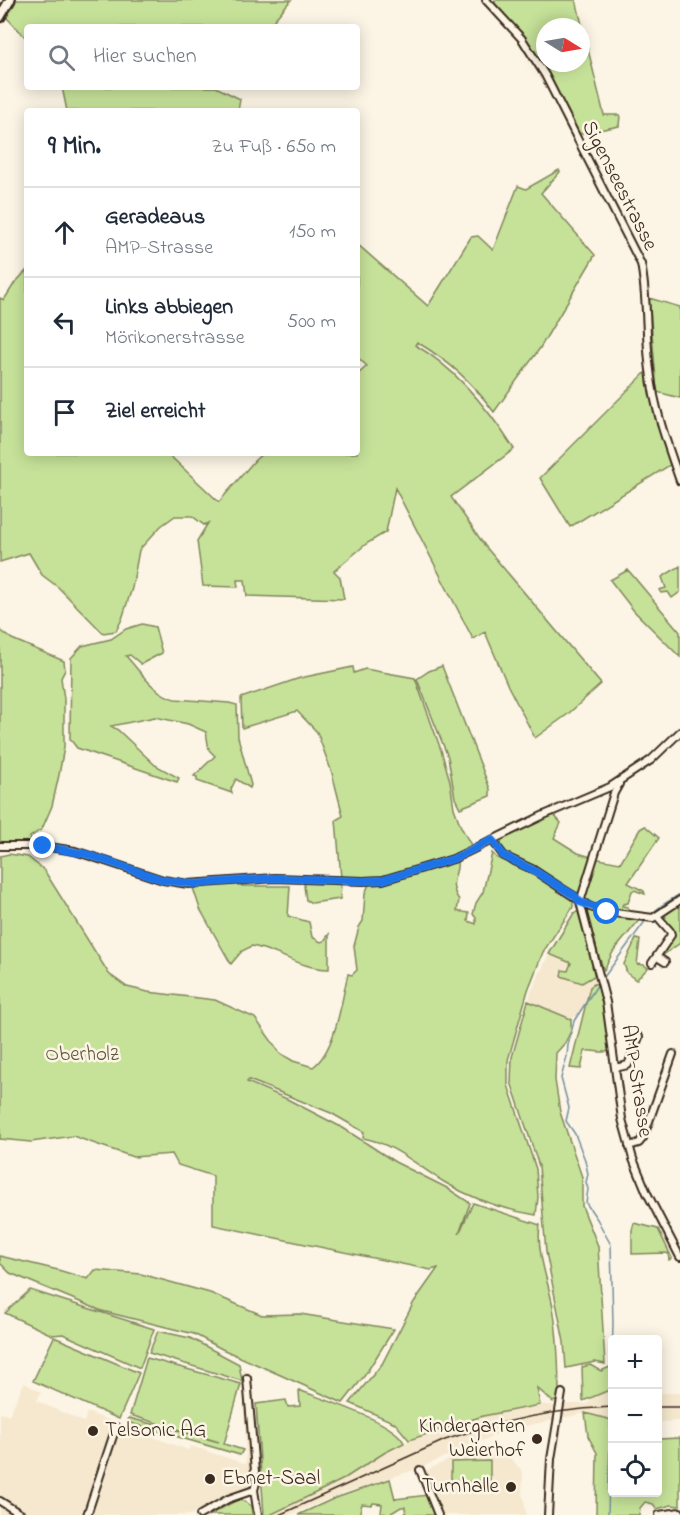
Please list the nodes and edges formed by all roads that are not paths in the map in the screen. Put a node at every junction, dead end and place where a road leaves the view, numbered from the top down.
1 (10, 0) edge
2 (486, 0) edge
3 (0, 17) edge
4 (680, 481) edge
5 (680, 732) edge
6 (621, 781) junction
7 (492, 840) junction
8 (0, 846) edge
9 (680, 900) edge
10 (580, 902) junction
11 (655, 917) junction
12 (665, 962) dead end
13 (639, 1037) dead end
14 (673, 1054) dead end
15 (615, 1068) junction
16 (629, 1146) junction
17 (680, 1257) edge
18 (247, 1378) dead end
19 (562, 1393) dead end
20 (116, 1427) dead end
21 (420, 1470) dead end
22 (254, 1490) junction
23 (0, 1501) edge
24 (680, 1512) edge
25 (22, 1515) edge
26 (87, 1515) edge
27 (200, 1515) edge
28 (258, 1515) edge
29 (438, 1515) edge
30 (548, 1515) edge
31 (659, 1515) edge

1 - 3 main road
2 - 4 street, Sigenseestrasse
5 - 6 street
6 - 7 street
6 - 10 street
7 - 8 street
7 - 10 street
9 - 11 street
10 - 11 street
10 - 15 street, AMP-Strasse
11 - 12 street
13 - 15 street
14 - 16 street
15 - 16 street, AMP-Strasse
16 - 17 street, AMP-Strasse
18 - 22 street
19 - 30 street
20 - 26 street
21 - 29 street
22 - 27 street
22 - 28 street
23 - 25 street
24 - 31 street

